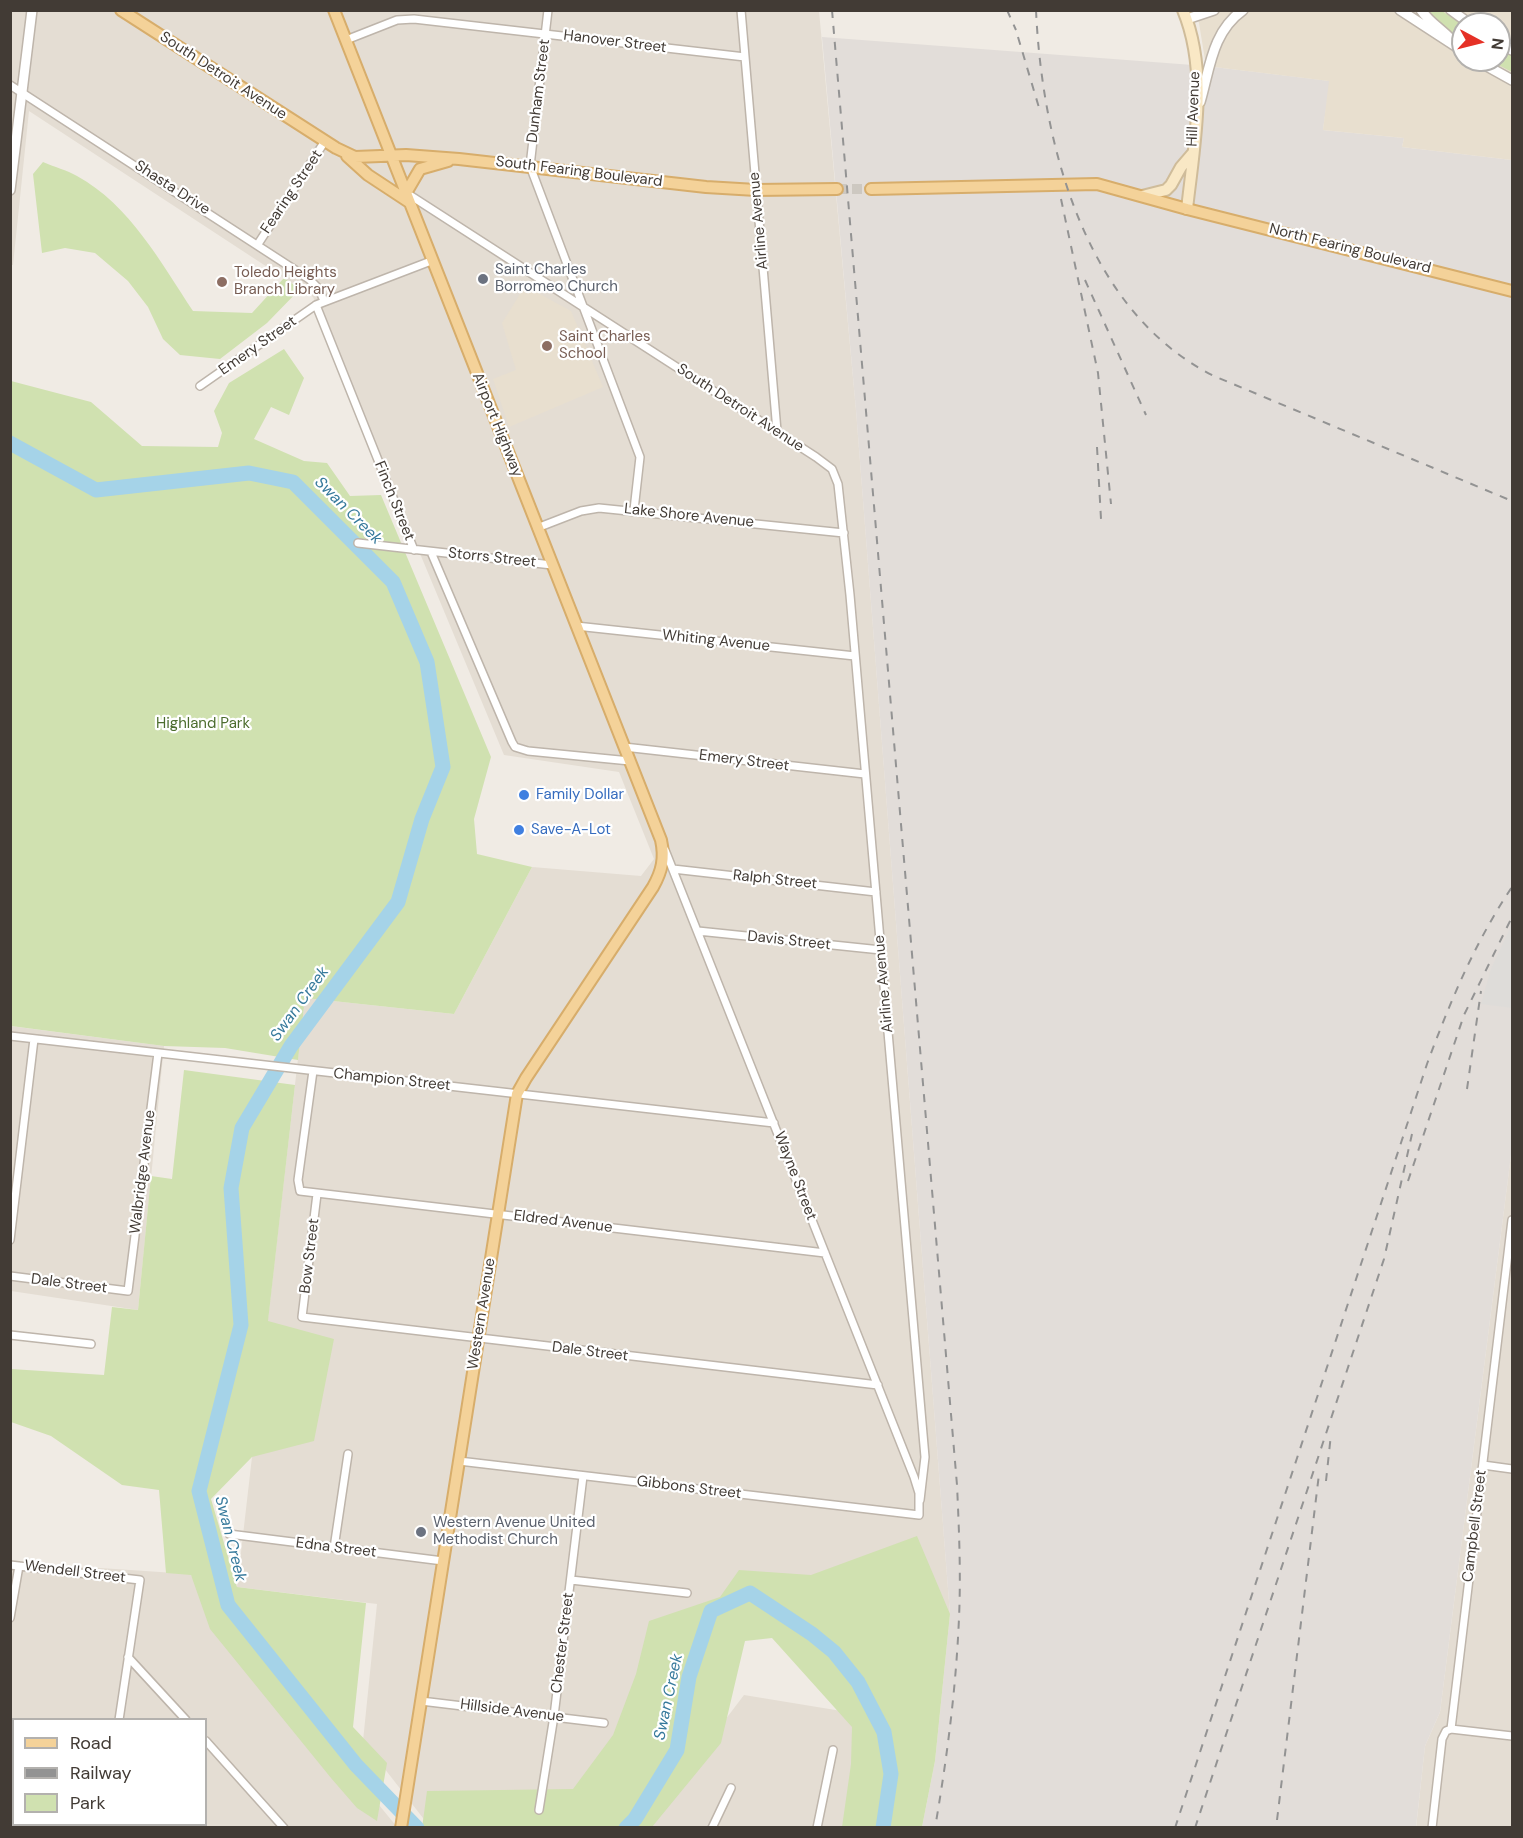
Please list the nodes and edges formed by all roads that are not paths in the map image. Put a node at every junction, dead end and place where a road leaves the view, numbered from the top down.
1 (32, 10) edge
2 (121, 10) edge
3 (334, 10) edge
4 (548, 10) edge
5 (741, 10) edge
6 (1214, 10) edge
7 (1243, 10) edge
8 (1400, 10) edge
9 (1421, 10) edge
10 (1185, 15) edge
11 (545, 34) junction
12 (1451, 37) edge
13 (346, 40) junction
14 (1451, 45) edge
15 (745, 57) junction
16 (1498, 72) edge
17 (1512, 80) edge
18 (10, 85) edge
19 (22, 92) junction
20 (1197, 110) junction
21 (326, 141) junction
22 (342, 152) junction
23 (1193, 152) junction
24 (390, 156) junction
25 (459, 159) junction
26 (530, 166) junction
27 (837, 189) tunnel mouth
28 (871, 189) tunnel mouth
29 (10, 190) edge
30 (756, 190) junction
31 (1142, 196) junction
32 (408, 197) junction
33 (1186, 209) junction
34 (258, 244) junction
35 (431, 261) junction
36 (1512, 291) edge
37 (324, 301) junction
38 (316, 305) junction
39 (582, 306) junction
40 (200, 386) dead end
41 (777, 431) junction
42 (832, 469) joint
43 (634, 510) junction
44 (537, 528) junction
45 (844, 533) junction
46 (358, 543) dead end
47 (414, 550) junction
48 (431, 552) junction
49 (552, 565) junction
50 (576, 626) junction
51 (855, 656) junction
52 (624, 747) junction
53 (630, 761) junction
54 (865, 774) junction
55 (661, 840) junction
56 (673, 869) junction
57 (876, 892) junction
58 (698, 931) junction
59 (881, 950) junction
60 (10, 1036) edge
61 (34, 1039) junction
62 (158, 1053) junction
63 (313, 1071) junction
64 (517, 1094) junction
65 (774, 1123) junction
66 (317, 1194) junction
67 (498, 1215) junction
68 (1512, 1220) edge
69 (10, 1240) edge
70 (825, 1253) junction
71 (10, 1276) edge
72 (128, 1291) joint
73 (302, 1317) joint
74 (10, 1335) edge
75 (478, 1339) junction
76 (92, 1344) dead end
77 (878, 1385) junction
78 (348, 1454) dead end
79 (459, 1461) junction
80 (1483, 1465) junction
81 (1512, 1469) edge
82 (583, 1476) junction
83 (920, 1500) junction
84 (919, 1515) joint
85 (229, 1534) dead end
86 (334, 1548) junction
87 (442, 1560) junction
88 (10, 1565) edge
89 (19, 1566) junction
90 (571, 1580) junction
91 (687, 1593) dead end
92 (10, 1617) edge
93 (128, 1657) junction
94 (421, 1701) junction
95 (554, 1716) junction
96 (119, 1718) edge
97 (185, 1718) edge
98 (604, 1723) dead end
99 (1451, 1729) junction
100 (1512, 1736) edge
101 (207, 1742) edge
102 (833, 1750) dead end
103 (731, 1788) dead end
104 (539, 1810) dead end
105 (284, 1827) edge
106 (401, 1827) edge
107 (712, 1827) edge
108 (817, 1827) edge
109 (1432, 1827) edge

1 - 19 street
2 - 21 main road, South Detroit Avenue
3 - 13 main road, Airport Highway
4 - 11 street, Dunham Street
5 - 15 street, Airline Avenue
6 - 10 street
7 - 20 street
8 - 14 street
9 - 12 street
10 - 20 main road, Hill Avenue
11 - 13 street, Hanover Street
11 - 15 street, Hanover Street
11 - 26 street, Dunham Street
13 - 24 main road, Airport Highway
15 - 30 street, Airline Avenue
16 - 17 street
18 - 19 street, Shasta Drive
19 - 29 street
19 - 34 street, Shasta Drive
20 - 23 main road, Hill Avenue
21 - 22 main road, South Fearing Boulevard
21 - 34 street, Fearing Street
22 - 24 main road, South Fearing Boulevard
22 - 32 main road
23 - 31 main road
23 - 33 main road, Hill Avenue
24 - 25 main road, South Fearing Boulevard
24 - 32 main road, Airport Highway
25 - 26 main road, South Fearing Boulevard
25 - 32 main road
26 - 30 main road, South Fearing Boulevard
26 - 39 street, Dunham Street
27 - 30 main road, South Fearing Boulevard
28 - 31 main road
30 - 41 street, Airline Avenue
31 - 33 main road
32 - 35 main road, Airport Highway
32 - 39 street, South Detroit Avenue
33 - 36 main road, North Fearing Boulevard
34 - 37 street, Shasta Drive
35 - 37 street
35 - 44 main road, Airport Highway
37 - 38 street
38 - 40 street, Emery Street
38 - 47 street, Finch Street
39 - 41 street, South Detroit Avenue
39 - 43 street, Dunham Street
41 - 42 street, South Detroit Avenue
42 - 45 street, Airline Avenue
43 - 44 street, Lake Shore Avenue
43 - 45 street, Lake Shore Avenue
44 - 49 main road, Airport Highway
45 - 51 street, Airline Avenue
46 - 47 street
47 - 48 street, Finch Street
48 - 49 street, Storrs Street
48 - 53 street, Finch Street
49 - 50 main road, Airport Highway
50 - 51 street, Whiting Avenue
50 - 52 main road, Airport Highway
51 - 54 street, Airline Avenue
52 - 53 main road, Airport Highway
52 - 54 street, Emery Street
53 - 55 main road, Airport Highway
54 - 57 street, Airline Avenue
55 - 56 street, Wayne Street
55 - 64 main road, Western Avenue
56 - 57 street, Ralph Street
56 - 58 street, Wayne Street
57 - 59 street, Airline Avenue
58 - 59 street, Davis Street
58 - 65 street, Wayne Street
59 - 83 street, Airline Avenue
60 - 61 street, Champion Street
61 - 62 street, Champion Street
61 - 69 street
62 - 63 street, Champion Street
62 - 72 street, Walbridge Avenue
63 - 64 street, Champion Street
63 - 66 street, Eldred Avenue
64 - 65 street, Champion Street
64 - 67 main road, Western Avenue
65 - 70 street, Wayne Street
66 - 67 street, Eldred Avenue
66 - 73 street, Bow Street
67 - 70 street, Eldred Avenue
67 - 75 main road, Western Avenue
68 - 80 street, Campbell Street
70 - 77 street, Wayne Street
71 - 72 street, Dale Street
73 - 75 street, Dale Street
74 - 76 street
75 - 77 street, Dale Street
75 - 79 main road, Western Avenue
77 - 83 street, Wayne Street
78 - 86 street
79 - 82 street, Gibbons Street
79 - 87 main road, Western Avenue
80 - 81 street
80 - 99 street, Campbell Street
82 - 84 street, Gibbons Street
82 - 90 street, Chester Street
83 - 84 street, Wayne Street
85 - 86 street, Edna Street
86 - 87 street, Edna Street
87 - 94 main road, Western Avenue
88 - 89 street, Wendell Street
89 - 92 street
89 - 93 street, Wendell Street
90 - 91 street
90 - 95 street, Chester Street
93 - 96 street
93 - 97 street
94 - 95 street, Hillside Avenue
94 - 106 main road, Western Avenue
95 - 98 street, Hillside Avenue
95 - 104 street, Chester Street
99 - 100 street
99 - 109 street, Campbell Street
101 - 105 street
102 - 108 street
103 - 107 street

